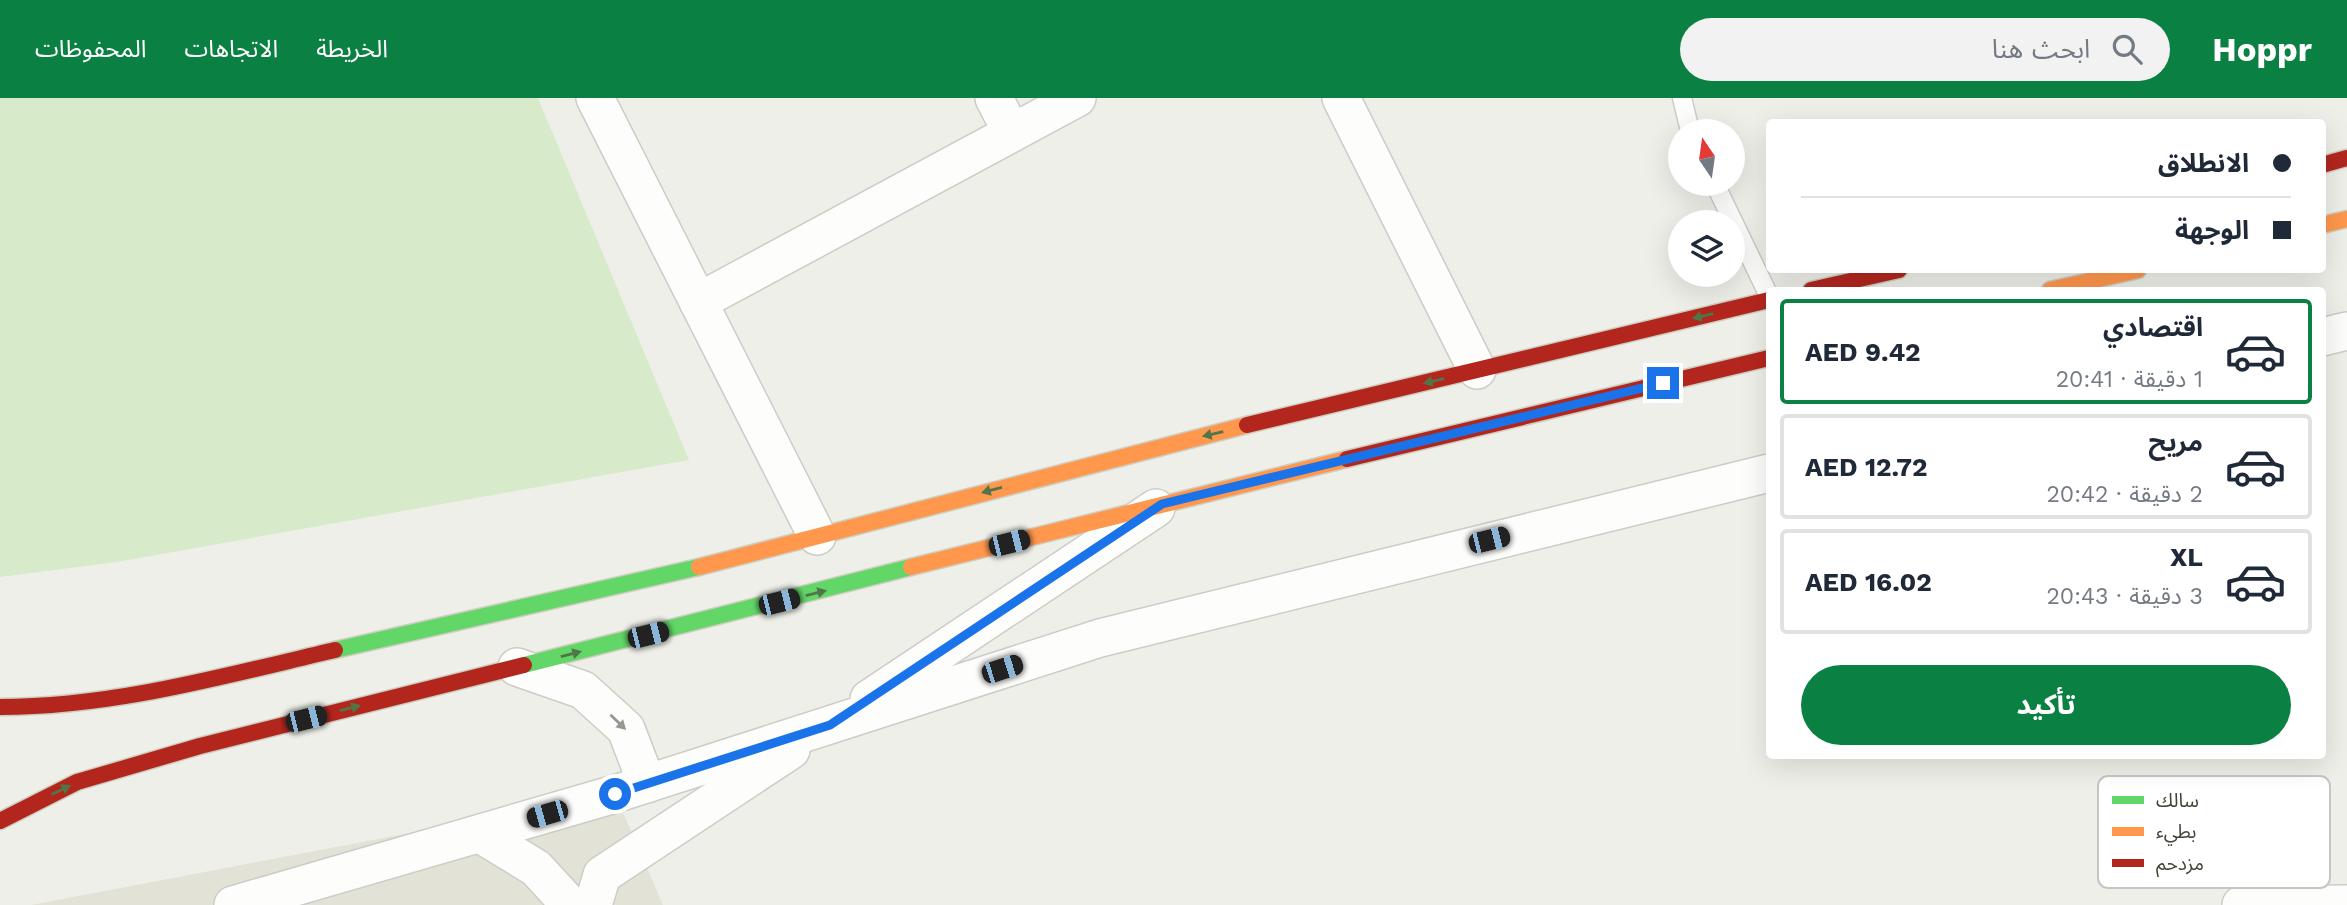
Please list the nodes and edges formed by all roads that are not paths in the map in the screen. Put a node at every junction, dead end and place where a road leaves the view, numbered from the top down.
1 (595, 98) edge
2 (994, 98) edge
3 (1077, 98) edge
4 (1341, 98) edge
5 (1682, 98) edge
6 (1687, 119) edge
7 (1012, 133) junction
8 (2347, 158) edge
9 (2326, 164) edge
10 (1722, 196) edge
11 (2347, 219) edge
12 (2326, 224) edge
13 (1886, 273) edge
14 (2125, 273) edge
15 (1824, 287) edge
16 (2063, 287) edge
17 (1766, 292) edge
18 (1766, 299) edge
19 (698, 302) junction
20 (2347, 331) edge
21 (2326, 336) edge
22 (1766, 359) edge
23 (1477, 370) junction
24 (1766, 474) edge
25 (1162, 504) junction
26 (817, 537) junction
27 (517, 667) junction
28 (0, 707) edge
29 (830, 725) junction
30 (646, 784) junction
31 (0, 821) edge
32 (480, 834) junction
33 (299, 897) edge
34 (2347, 904) edge
35 (233, 905) edge
36 (570, 905) edge
37 (593, 905) edge
38 (2241, 905) edge

1 - 19 street
2 - 7 street
3 - 7 street
4 - 23 street
5 - 6 lane
7 - 19 street
8 - 9 main road
10 - 17 lane
11 - 12 main road
13 - 15 main road
14 - 16 main road
18 -> 23 main road
19 - 26 street
20 - 21 street
22 - 25 main road
23 -> 26 main road
24 - 29 street
27 -> 25 main road
25 - 29 street
26 - 28 main road
27 -> 30 street
31 -> 27 main road
29 - 30 street
29 - 37 street
30 - 32 street
32 - 33 street
32 - 36 street
33 - 35 street
34 - 38 street

